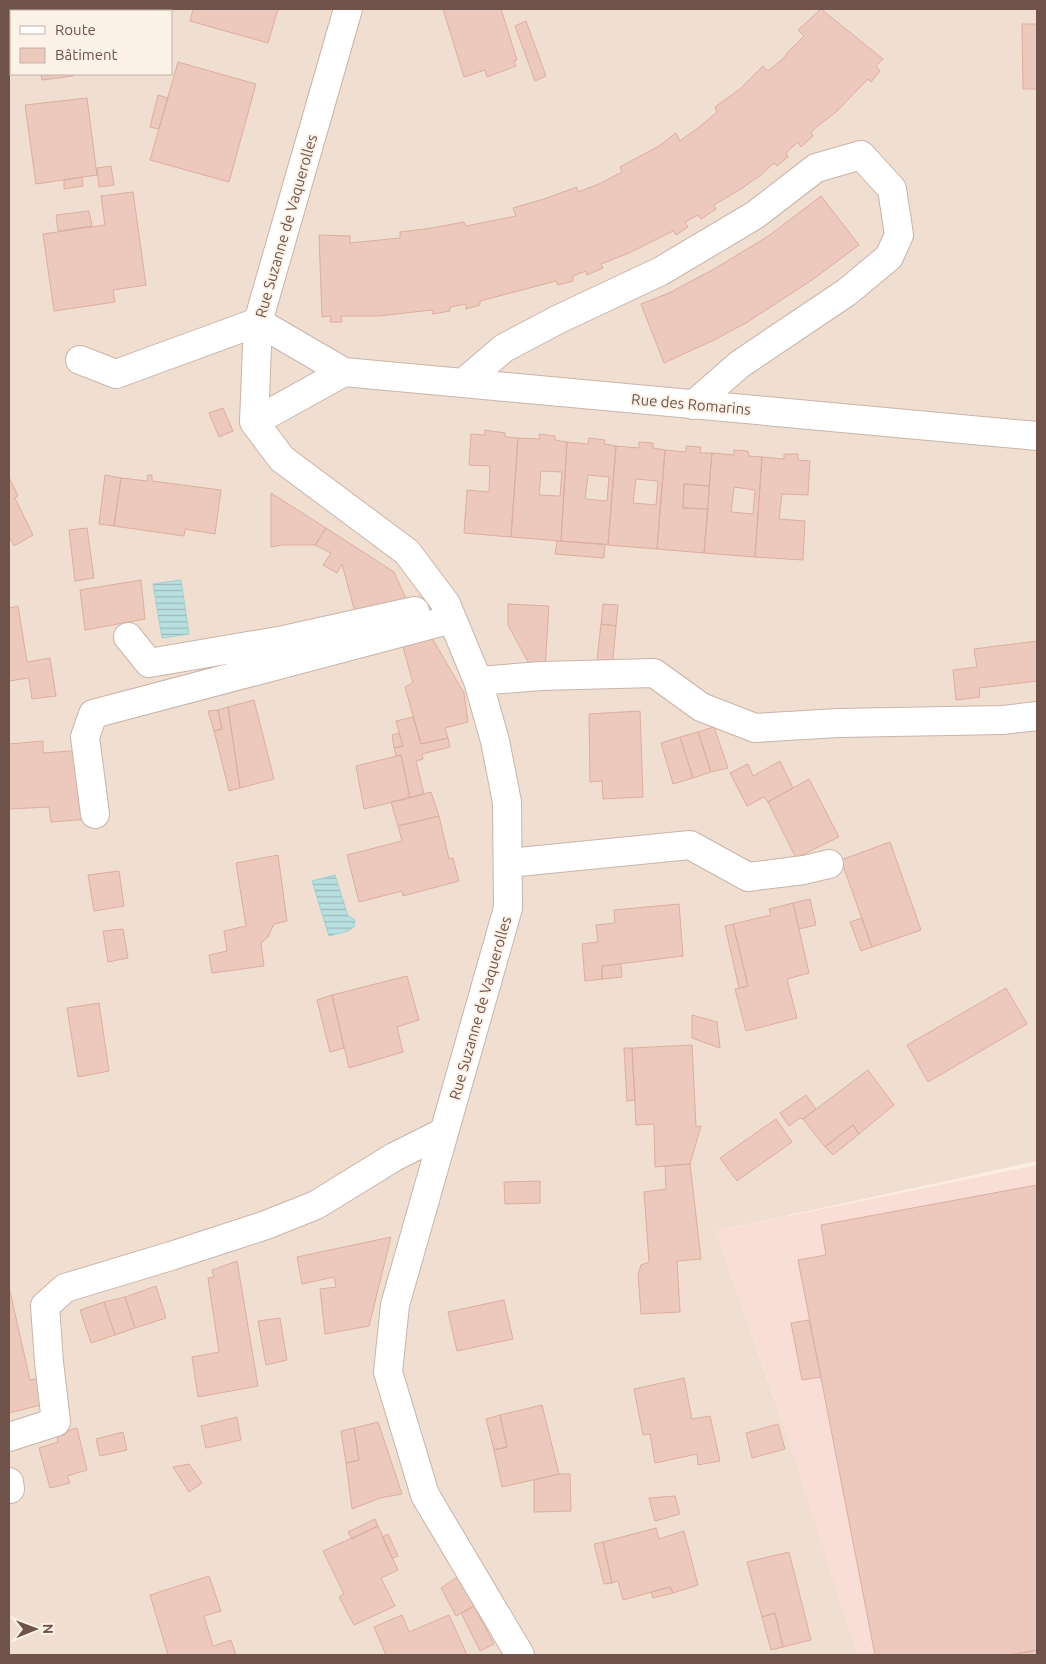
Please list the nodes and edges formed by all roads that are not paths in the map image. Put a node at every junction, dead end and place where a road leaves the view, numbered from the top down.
1 (348, 9) edge
2 (258, 322) junction
3 (80, 360) dead end
4 (344, 372) junction
5 (463, 383) junction
6 (693, 405) junction
7 (254, 422) junction
8 (1037, 436) edge
9 (449, 612) junction
10 (128, 637) dead end
11 (478, 681) junction
12 (1037, 716) edge
13 (95, 814) dead end
14 (508, 863) junction
15 (829, 864) dead end
16 (444, 1132) junction
17 (9, 1437) edge
18 (520, 1655) edge

1 - 2 street, Rue Suzanne de Vaquerolles
2 - 3 street
2 - 4 street
2 - 7 street, Rue Suzanne de Vaquerolles
4 - 5 street, Rue des Romarins
4 - 7 street
5 - 6 street, Rue des Romarins
5 - 6 street
6 - 8 street, Rue des Romarins
7 - 9 street, Rue Suzanne de Vaquerolles
9 - 10 street
9 - 11 street, Rue Suzanne de Vaquerolles
9 - 13 street
11 - 12 street
11 - 14 street, Rue Suzanne de Vaquerolles
14 - 15 street
14 - 16 street, Rue Suzanne de Vaquerolles
16 - 17 street
16 - 18 street, Rue Suzanne de Vaquerolles

